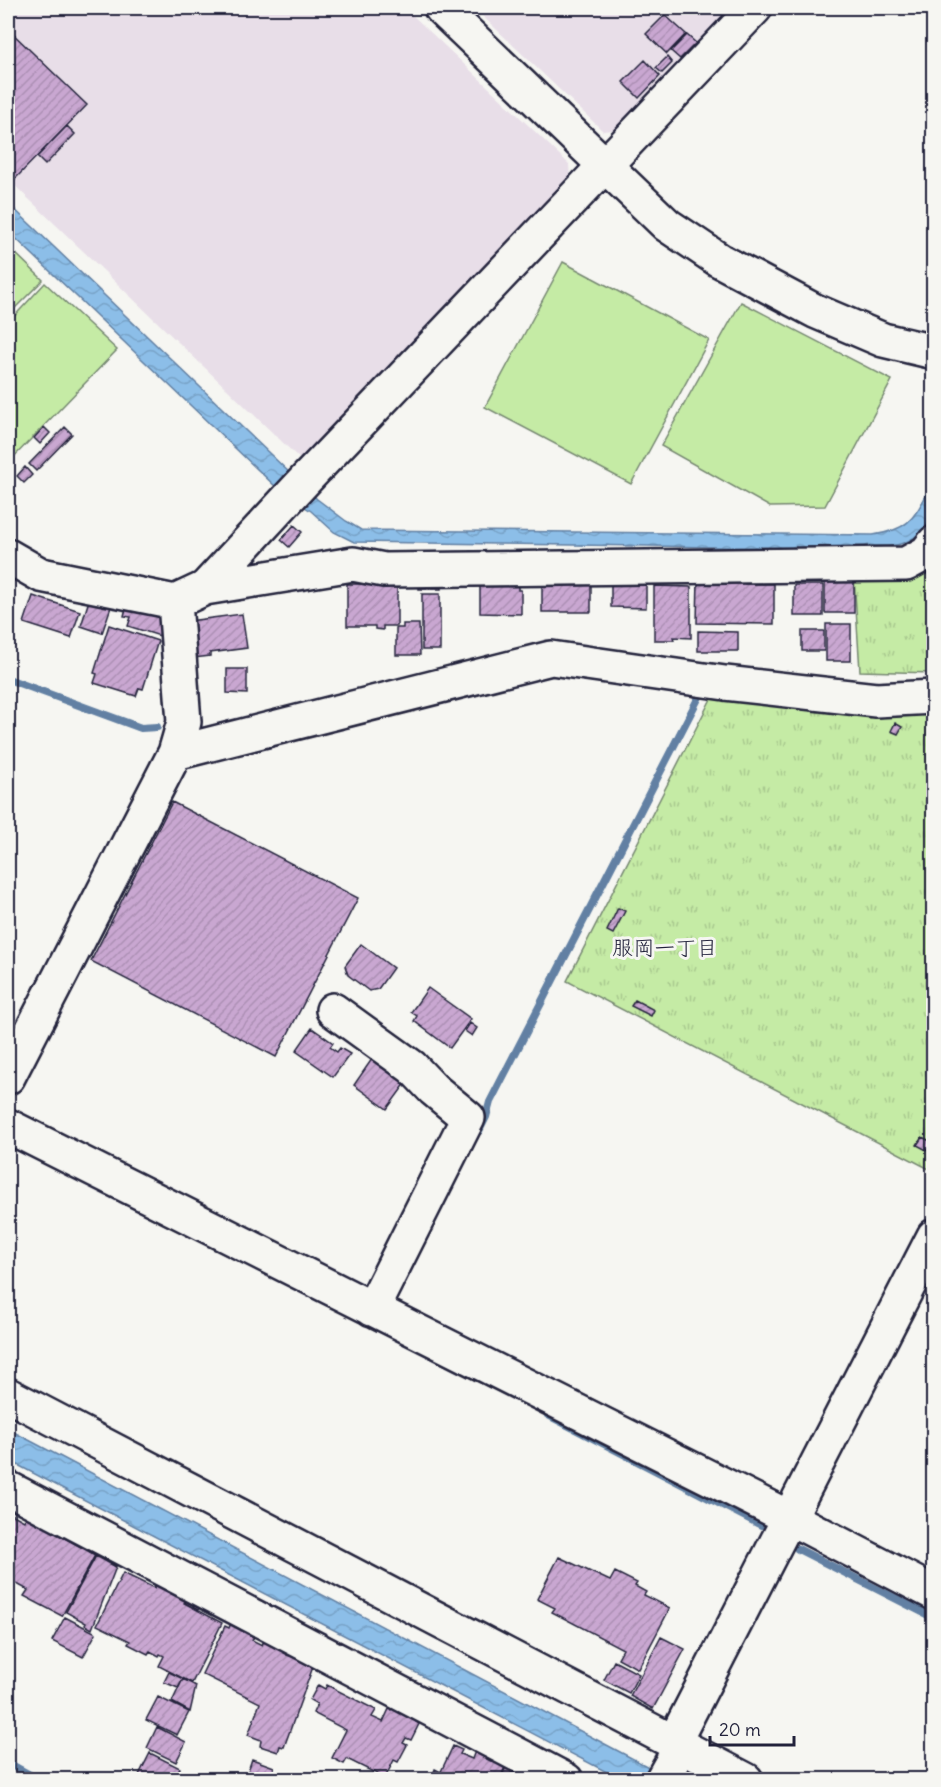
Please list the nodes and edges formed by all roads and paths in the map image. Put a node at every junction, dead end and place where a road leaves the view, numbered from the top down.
1 (441, 8) edge
2 (755, 8) edge
3 (606, 166) junction
4 (933, 352) edge
5 (933, 543) edge
6 (8, 556) edge
7 (205, 588) junction
8 (175, 602) junction
9 (933, 696) edge
10 (175, 753) junction
11 (333, 1010) dead end
12 (8, 1077) edge
13 (8, 1126) edge
14 (933, 1236) edge
15 (372, 1309) junction
16 (8, 1395) edge
17 (8, 1488) edge
18 (790, 1518) junction
19 (933, 1593) edge
20 (672, 1757) edge
21 (566, 1779) edge
22 (746, 1779) edge

1 - 3 street
2 - 3 street
3 - 4 street
3 - 7 street
5 - 7 street
6 - 8 street
7 - 8 street
8 - 10 street
9 - 10 street
10 - 12 street
11 - 15 street
13 - 15 street
14 - 18 street
15 - 18 street
16 - 20 street
17 - 21 street
18 - 19 street
18 - 20 street
20 - 22 street

